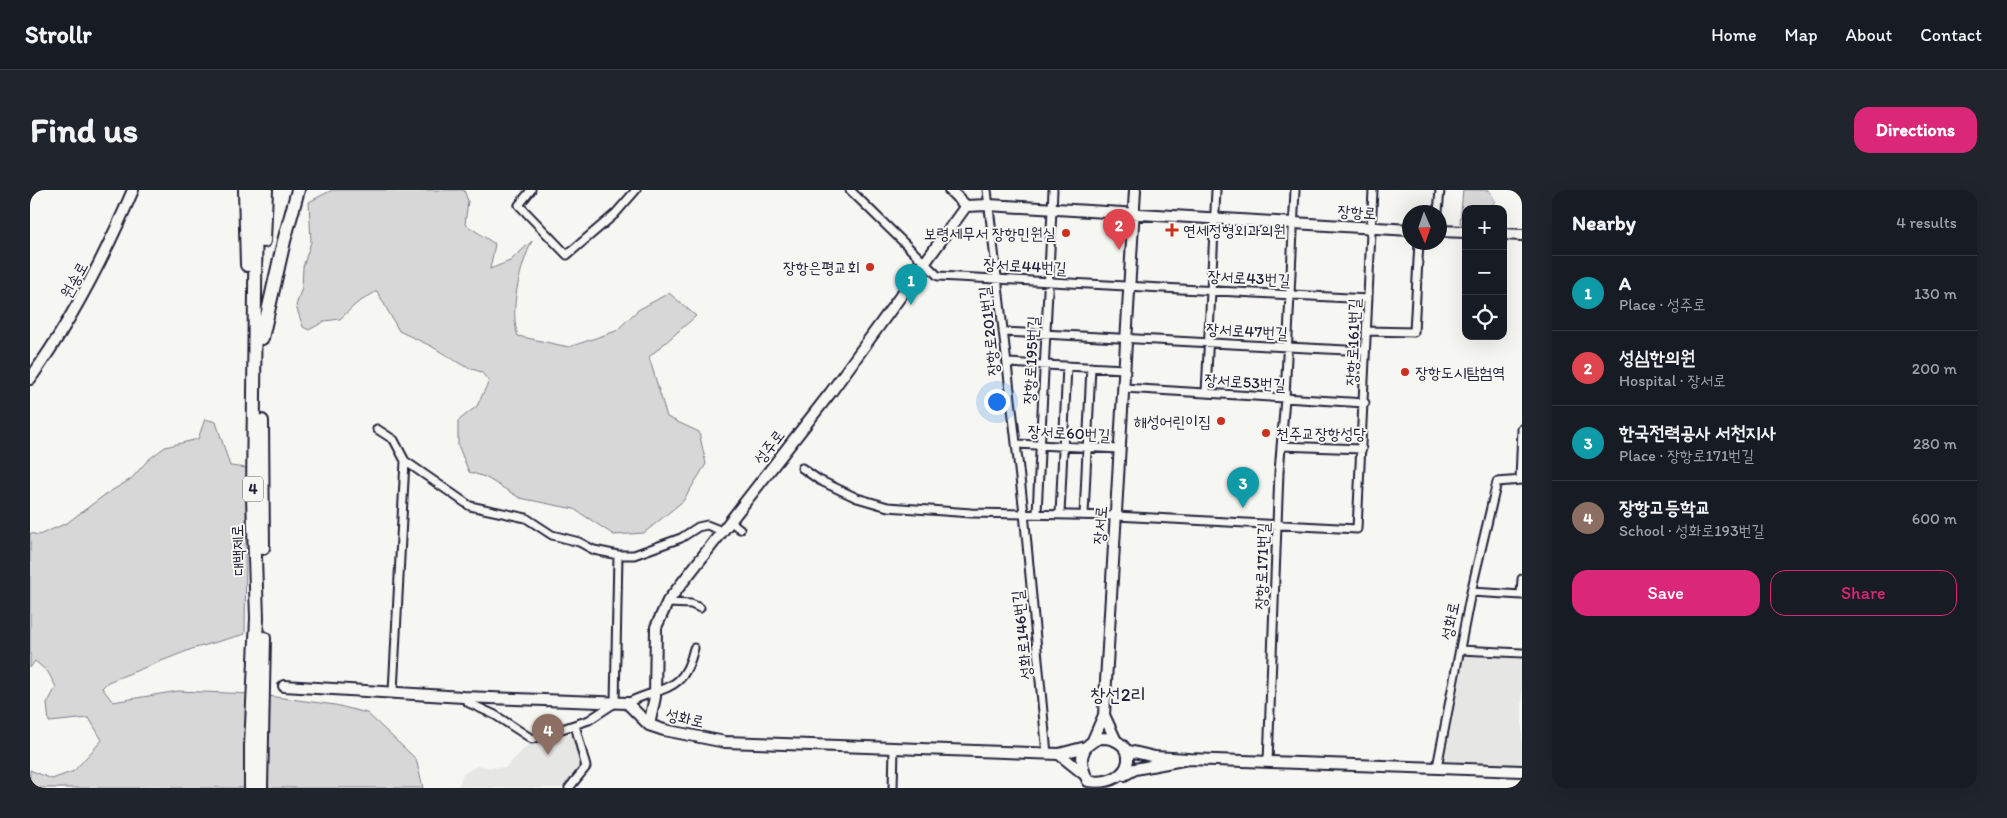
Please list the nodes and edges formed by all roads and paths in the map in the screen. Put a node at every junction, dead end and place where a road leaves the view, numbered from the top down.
1 (133, 190) edge
2 (245, 190) edge
3 (256, 190) edge
4 (266, 190) edge
5 (298, 190) edge
6 (531, 190) edge
7 (636, 190) edge
8 (850, 190) edge
9 (950, 190) edge
10 (987, 190) edge
11 (1053, 190) edge
12 (1135, 190) edge
13 (1216, 190) edge
14 (1295, 190) edge
15 (1373, 190) edge
16 (1440, 190) edge
17 (988, 205) junction
18 (1439, 205) edge
19 (966, 206) junction
20 (1052, 208) junction
21 (1134, 214) junction
22 (1215, 218) junction
23 (1294, 223) junction
24 (1371, 228) junction
25 (1402, 230) edge
26 (1447, 231) edge
27 (1462, 232) edge
28 (1507, 234) edge
29 (1522, 235) edge
30 (1419, 250) edge
31 (924, 264) junction
32 (997, 278) junction
33 (1049, 280) junction
34 (1129, 286) junction
35 (1211, 290) junction
36 (1290, 294) junction
37 (1368, 299) junction
38 (1366, 331) junction
39 (1004, 332) junction
40 (1046, 334) junction
41 (259, 338) junction
42 (1127, 338) junction
43 (1208, 342) junction
44 (1287, 347) junction
45 (1365, 351) junction
46 (1007, 363) junction
47 (1044, 365) junction
48 (1067, 366) junction
49 (1090, 367) junction
50 (1125, 369) junction
51 (30, 379) edge
52 (1124, 388) junction
53 (1206, 393) junction
54 (1285, 398) junction
55 (1365, 403) junction
56 (377, 429) dead end
57 (1522, 430) edge
58 (1016, 444) junction
59 (1041, 445) junction
60 (1281, 446) junction
61 (1063, 447) junction
62 (1087, 448) junction
63 (1362, 449) junction
64 (1120, 450) junction
65 (405, 461) junction
66 (802, 468) dead end
67 (1521, 480) edge
68 (1024, 513) junction
69 (1037, 514) junction
70 (1060, 514) junction
71 (1084, 515) junction
72 (1116, 516) junction
73 (730, 521) junction
74 (1277, 525) junction
75 (740, 529) dead end
76 (722, 531) junction
77 (618, 555) junction
78 (1522, 579) edge
79 (1471, 592) junction
80 (1522, 594) edge
81 (666, 604) junction
82 (700, 608) dead end
83 (694, 648) dead end
84 (1460, 650) junction
85 (1522, 653) edge
86 (284, 686) dead end
87 (392, 692) junction
88 (655, 692) junction
89 (463, 697) junction
90 (615, 703) junction
91 (628, 703) junction
92 (1104, 715) junction
93 (575, 725) junction
94 (648, 725) junction
95 (1116, 741) junction
96 (1089, 744) junction
97 (894, 748) junction
98 (1125, 750) junction
99 (1047, 754) junction
100 (1059, 754) junction
101 (1188, 759) junction
102 (1268, 762) junction
103 (1437, 767) junction
104 (1522, 771) edge
105 (1124, 774) junction
106 (1088, 781) edge
107 (1110, 785) edge
108 (251, 788) edge
109 (261, 788) edge
110 (569, 788) edge
111 (894, 788) edge

1 - 51 street, 원송로
2 - 41 highway
3 - 41 highway, 대백제로 / 4
4 - 41 highway, 대백제로
5 - 41 highway
6 - 7 street
8 - 31 street, 장서로44번길
9 - 19 street
10 - 17 street, 장항로201번길
11 - 20 street, 장항로195번길
12 - 21 street, 장서로
13 - 22 street
14 - 23 street, 장항로171번길
15 - 24 street, 장항로161번길
16 - 18 street
17 - 19 street, 장항로
17 - 20 street, 장항로
17 - 32 street, 장항로201번길
19 - 31 street, 성주로
20 - 21 street, 장항로
20 - 33 street, 장항로195번길
21 - 22 street, 장항로
21 - 34 street, 장서로
22 - 23 street, 장항로
22 - 35 street
23 - 24 street, 장항로
23 - 36 street, 장항로171번길
24 - 25 street, 장항로
24 - 37 street, 장항로161번길
26 - 27 street
28 - 29 street
30 - 38 street
31 - 32 street, 장서로44번길
31 - 73 street, 성주로
32 - 33 street, 장서로44번길
32 - 39 street, 장항로201번길
33 - 34 street, 장서로44번길
33 - 40 street, 장항로195번길
34 - 35 street, 장서로43번길
34 - 42 street, 장서로
35 - 36 street, 장서로43번길
35 - 43 street
36 - 37 street, 장서로43번길
36 - 44 street, 장항로171번길
37 - 38 street, 장항로161번길
38 - 45 street, 장항로161번길
39 - 40 street
39 - 46 street, 장항로201번길
40 - 42 street
40 - 47 street, 장항로195번길
41 - 108 highway, 대백제로 / 4
41 - 109 highway, 대백제로
42 - 43 street, 장서로47번길
42 - 50 street, 장서로
43 - 44 street, 장서로47번길
43 - 53 street
44 - 45 street, 장서로47번길
44 - 54 street, 장항로171번길
45 - 55 street, 장항로161번길
46 - 47 street
46 - 58 street, 장항로201번길
47 - 48 street
47 - 59 street, 장항로195번길
48 - 49 street
48 - 61 street
49 - 50 street
49 - 62 street
50 - 52 street, 장서로
52 - 53 street, 장서로53번길
52 - 64 street, 장서로
53 - 54 street, 장서로53번길
54 - 55 street, 장서로53번길
54 - 60 street, 장항로171번길
55 - 63 street, 장항로161번길
56 - 65 street
57 - 67 street
58 - 59 street, 장서로60번길
58 - 68 street, 장항로201번길
59 - 61 street, 장서로60번길
59 - 69 street, 장항로195번길
60 - 63 street
60 - 74 street, 장항로171번길
61 - 62 street, 장서로60번길
61 - 70 street
62 - 64 street, 장서로60번길
62 - 71 street
63 - 74 street, 장항로161번길
64 - 72 street, 장서로
65 - 77 street
65 - 87 street
66 - 68 street
67 - 79 street, 성화로
68 - 69 street
68 - 99 street, 성화로146번길
69 - 70 street
70 - 71 street
71 - 72 street
72 - 74 street
72 - 92 street, 장서로
73 - 75 street
73 - 76 street, 성주로
74 - 102 street, 장항로171번길
76 - 77 street
76 - 81 street, 성주로
77 - 90 street
78 - 80 street
79 - 80 street
79 - 84 street, 성화로
81 - 82 street
81 - 88 street, 성주로
83 - 88 street
84 - 85 street
84 - 103 street, 성화로
86 - 87 street
87 - 89 street
88 - 91 street
88 - 94 street, 성주로
89 - 90 street
89 - 93 street
90 - 91 street
90 - 93 street
91 - 94 street, 성화로
92 - 95 street
92 - 96 street
93 - 110 street
94 - 97 street, 성화로
95 - 96 street
95 - 98 street
96 - 100 street, 성화로
96 - 106 street
97 - 99 street, 성화로
97 - 111 street
98 - 101 street
98 - 105 street
99 - 100 street, 성화로
100 - 106 street
101 - 102 street
101 - 105 street
102 - 103 street
103 - 104 street
105 - 107 street
106 - 107 street

